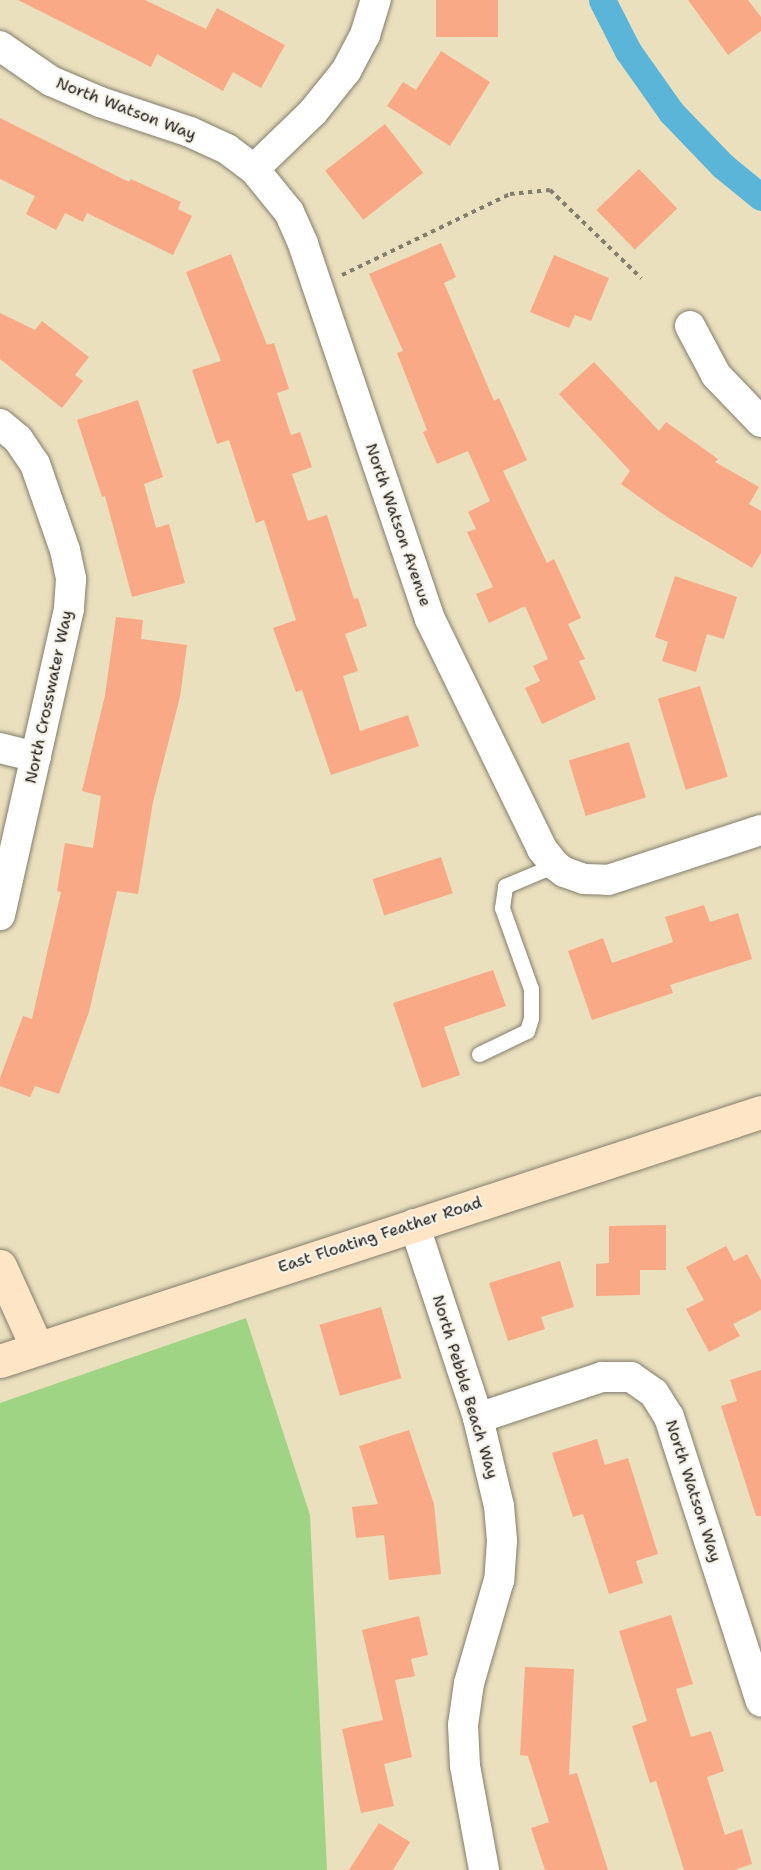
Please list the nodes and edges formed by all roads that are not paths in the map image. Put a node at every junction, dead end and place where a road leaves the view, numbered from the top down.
1 (376, 0) edge
2 (0, 46) edge
3 (254, 170) junction
4 (690, 326) dead end
5 (761, 422) edge
6 (0, 424) edge
7 (0, 748) edge
8 (36, 757) junction
9 (761, 830) edge
10 (559, 869) junction
11 (0, 915) edge
12 (479, 1054) dead end
13 (761, 1112) edge
14 (414, 1224) junction
15 (0, 1266) edge
16 (37, 1348) junction
17 (0, 1361) edge
18 (478, 1418) junction
19 (761, 1702) edge
20 (484, 1870) edge

1 - 3 street
2 - 3 street, North Watson Way
3 - 10 street, North Watson Avenue
4 - 5 street
6 - 8 street, North Crosswater Way
7 - 8 street
8 - 11 street, North Crosswater Way
9 - 10 street
10 - 12 lane
13 - 14 main road, East Floating Feather Road
14 - 16 main road, East Floating Feather Road
14 - 18 street, North Pebble Beach Way
15 - 16 main road
16 - 17 main road, East Floating Feather Road
18 - 19 street, North Watson Way
18 - 20 street, North Pebble Beach Way

